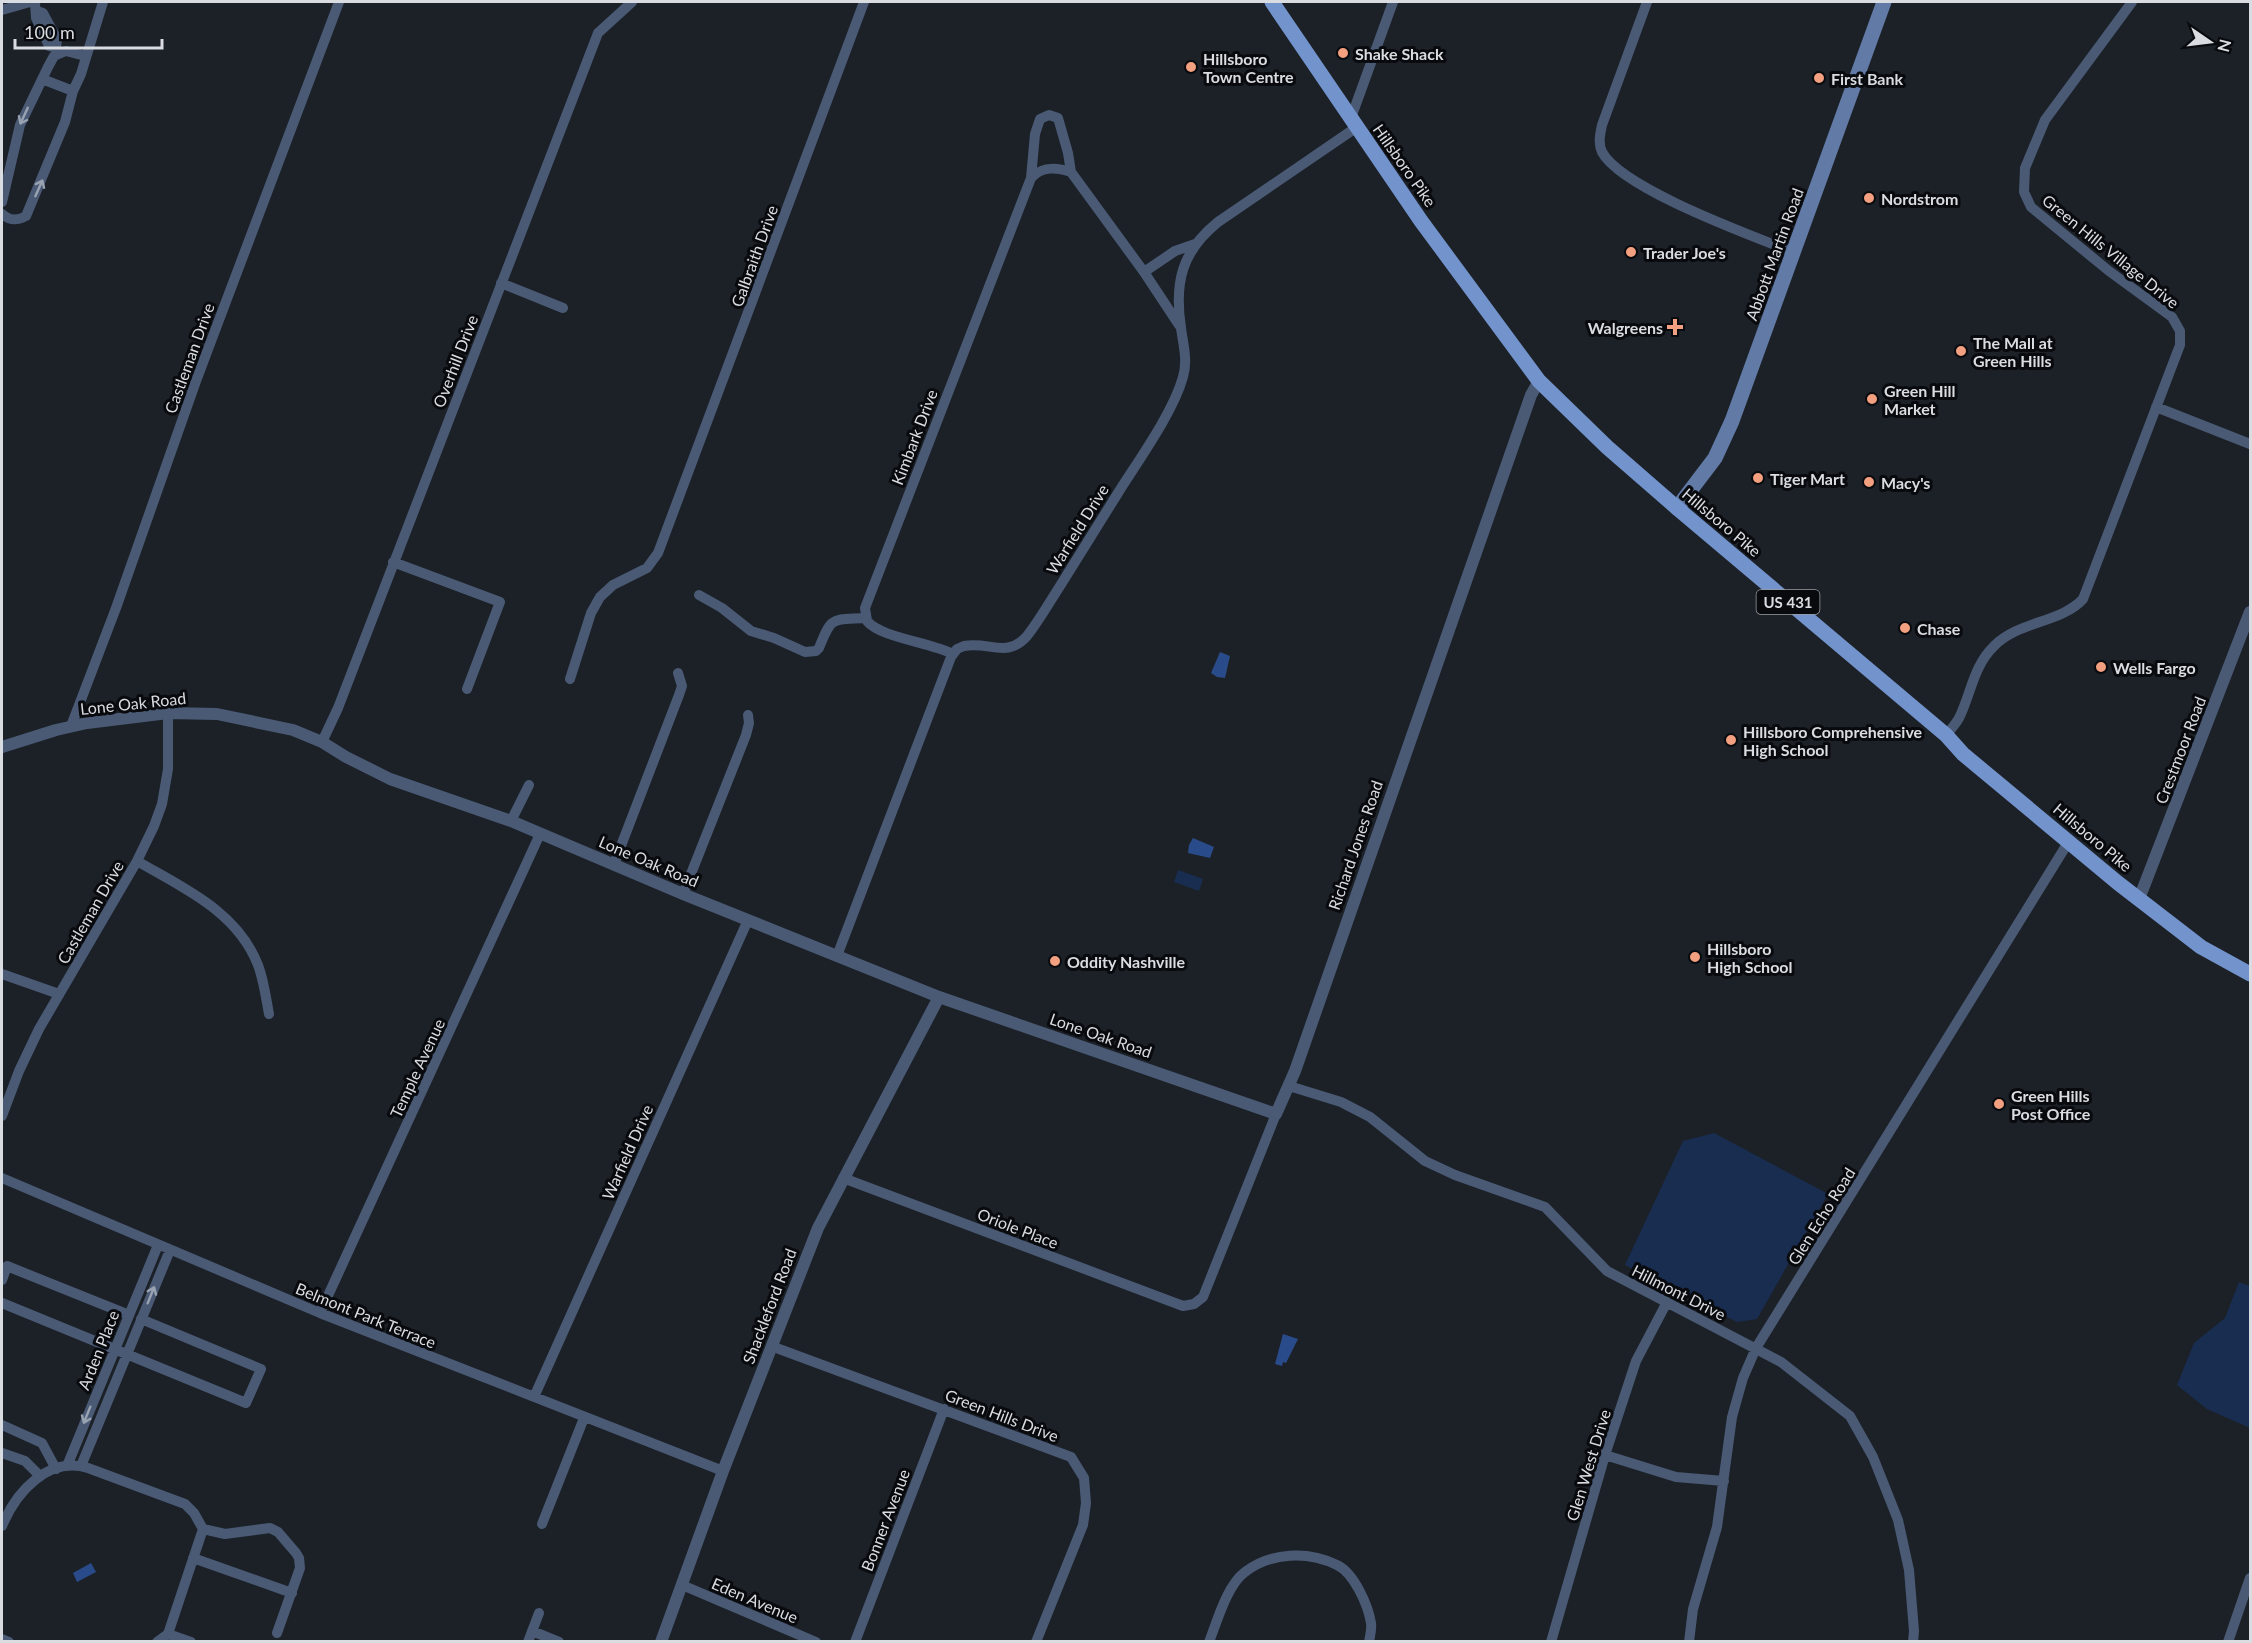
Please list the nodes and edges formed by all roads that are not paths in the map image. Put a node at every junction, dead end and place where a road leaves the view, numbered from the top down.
1 (103, 2) edge
2 (339, 2) edge
3 (632, 2) edge
4 (864, 2) edge
5 (1272, 2) edge
6 (1393, 2) edge
7 (1647, 2) edge
8 (1884, 2) edge
9 (2132, 2) edge
10 (34, 5) edge
11 (2, 10) edge
12 (57, 51) junction
13 (85, 57) junction
14 (42, 79) junction
15 (73, 91) junction
16 (1354, 123) junction
17 (1071, 172) junction
18 (1031, 178) junction
19 (2, 202) edge
20 (2, 214) edge
21 (1195, 244) junction
22 (1794, 252) junction
23 (1144, 272) junction
24 (501, 283) junction
25 (563, 308) dead end
26 (1180, 328) junction
27 (1539, 381) junction
28 (2156, 407) junction
29 (2250, 444) edge
30 (1677, 508) junction
31 (393, 562) junction
32 (699, 595) dead end
33 (2250, 612) edge
34 (866, 618) junction
35 (953, 654) junction
36 (678, 673) dead end
37 (570, 679) dead end
38 (467, 689) dead end
39 (168, 712) junction
40 (748, 715) dead end
41 (71, 726) junction
42 (1946, 735) junction
43 (322, 742) junction
44 (2, 747) edge
45 (529, 785) dead end
46 (511, 821) junction
47 (540, 834) junction
48 (2069, 841) junction
49 (137, 861) junction
50 (614, 864) junction
51 (683, 894) junction
52 (2139, 899) junction
53 (748, 920) junction
54 (837, 956) junction
55 (2, 974) edge
56 (2250, 974) edge
57 (59, 994) junction
58 (939, 996) junction
59 (269, 1014) dead end
60 (1289, 1086) junction
61 (1276, 1114) junction
62 (2, 1116) edge
63 (2, 1178) edge
64 (843, 1178) junction
65 (158, 1245) junction
66 (170, 1250) junction
67 (2, 1280) edge
68 (1667, 1302) junction
69 (2, 1303) edge
70 (1183, 1306) joint
71 (320, 1313) junction
72 (129, 1315) junction
73 (141, 1319) junction
74 (771, 1346) junction
75 (1756, 1348) junction
76 (115, 1349) junction
77 (127, 1354) junction
78 (534, 1397) junction
79 (944, 1409) junction
80 (584, 1418) junction
81 (2, 1425) edge
82 (2, 1453) edge
83 (1605, 1455) junction
84 (81, 1466) junction
85 (62, 1468) junction
86 (723, 1471) junction
87 (40, 1476) junction
88 (1724, 1481) junction
89 (2, 1522) edge
90 (543, 1524) dead end
91 (203, 1529) junction
92 (193, 1558) junction
93 (2250, 1578) edge
94 (682, 1585) junction
95 (292, 1593) junction
96 (539, 1613) dead end
97 (277, 1633) dead end
98 (168, 1634) junction
99 (530, 1636) edge
100 (2, 1639) edge
101 (9, 1641) edge
102 (157, 1641) edge
103 (191, 1641) edge
104 (560, 1641) edge
105 (661, 1641) edge
106 (816, 1641) edge
107 (855, 1641) edge
108 (1036, 1641) edge
109 (1209, 1641) edge
110 (1369, 1641) edge
111 (1551, 1641) edge
112 (1689, 1641) edge
113 (1913, 1641) edge
114 (2228, 1641) edge

1 - 13 street
2 - 41 street, Castleman Drive
3 - 24 street, Overhill Drive
4 - 37 street, Galbraith Drive
5 - 16 main road, Hillsboro Pike / US 431
6 - 16 street
7 - 22 street
8 - 22 main road, Abbott Martin Road
9 - 28 street, Green Hills Village Drive
10 - 11 street
10 - 12 street
12 - 13 street
12 - 14 street
13 - 15 street
14 - 15 street
14 -> 19 street
20 -> 15 street
16 - 21 street, Warfield Drive
16 - 27 main road, Hillsboro Pike / US 431
17 - 18 street
17 - 18 street, Kimbark Drive
17 - 23 street, Kimbark Drive
18 - 34 street, Kimbark Drive
21 - 23 street
21 - 26 street, Warfield Drive
22 - 30 main road, Abbott Martin Road
23 - 26 street, Kimbark Drive
24 - 25 street
24 - 31 street, Overhill Drive
26 - 35 street, Warfield Drive
27 - 30 main road, Hillsboro Pike / US 431
27 - 60 street, Richard Jones Road
28 - 29 street
28 - 42 street, Green Hills Village Drive
30 - 42 main road, Hillsboro Pike / US 431
31 - 38 street
31 - 43 street, Overhill Drive
32 - 34 street
33 - 52 street, Crestmoor Road
34 - 35 street
35 - 54 street
36 - 50 street
39 - 41 street, Lone Oak Road
39 - 43 street, Lone Oak Road
39 - 49 street, Castleman Drive
40 - 51 street
41 - 44 street, Lone Oak Road
42 - 48 main road, Hillsboro Pike / US 431
43 - 46 street, Lone Oak Road
45 - 46 street
46 - 47 street, Lone Oak Road
47 - 50 street, Lone Oak Road
47 - 71 street, Temple Avenue
48 - 52 main road, Hillsboro Pike / US 431
48 - 75 street, Glen Echo Road
49 - 57 street, Castleman Drive
49 - 59 street
50 - 51 street, Lone Oak Road
51 - 53 street, Lone Oak Road
52 - 56 main road, Hillsboro Pike / US 431
53 - 54 street, Lone Oak Road
53 - 78 street, Warfield Drive
54 - 58 street, Lone Oak Road
55 - 57 street
57 - 62 street, Castleman Drive
58 - 61 street, Lone Oak Road
58 - 64 street, Shackleford Road
60 - 61 street, Richard Jones Road
60 - 68 street, Hillmont Drive
61 - 70 street, Richard Jones Road
63 - 65 street, Belmont Park Terrace
64 - 70 street, Oriole Place
64 - 74 street, Shackleford Road
65 - 66 street, Belmont Park Terrace
65 - 72 street, Arden Place
66 - 71 street, Belmont Park Terrace
73 -> 66 street, Arden Place
67 - 72 street
68 - 75 street, Hillmont Drive
68 - 83 street, Glen West Drive
69 - 76 street
71 - 78 street, Belmont Park Terrace
72 - 76 street, Arden Place
73 - 77 street, Arden Place
73 - 77 street
74 - 79 street, Green Hills Drive
74 - 86 street, Shackleford Road
75 - 88 street, Glen Echo Road
75 - 113 street, Hillmont Drive
76 - 77 street
76 -> 85 street, Arden Place
77 - 84 street, Arden Place
78 - 80 street, Belmont Park Terrace
79 - 107 street, Bonner Avenue
79 - 108 street, Green Hills Drive
80 - 86 street, Belmont Park Terrace
80 - 90 street
81 - 85 street
82 - 87 street
83 - 88 street
83 - 111 street, Glen West Drive
84 - 85 street
84 - 91 street
85 - 87 street
86 - 94 street, Shackleford Road
87 - 89 street
88 - 112 street, Glen Echo Road
91 - 92 street
91 - 95 street
92 - 95 street
92 - 98 street
93 - 114 street
94 - 105 street, Shackleford Road
94 - 106 street, Eden Avenue
95 - 97 street
96 - 99 street
98 - 102 street
98 - 103 street
99 - 104 street
100 - 101 street
109 - 110 street

